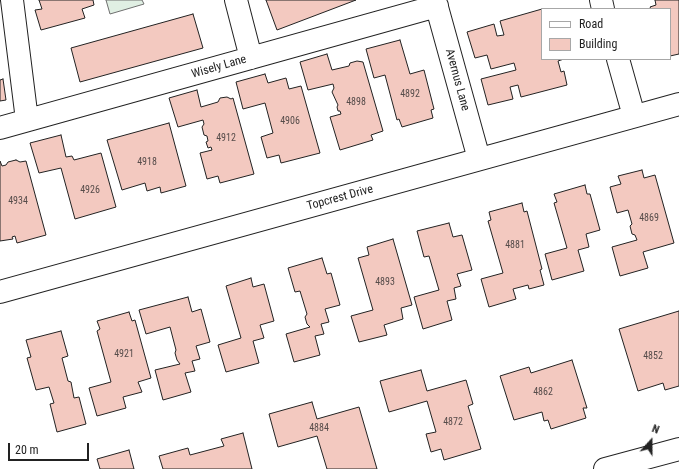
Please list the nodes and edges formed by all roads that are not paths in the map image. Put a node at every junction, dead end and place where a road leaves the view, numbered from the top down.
1 (12, 0) edge
2 (236, 0) edge
3 (436, 3) edge
4 (251, 58) junction
5 (618, 60) edge
6 (679, 104) edge
7 (634, 116) junction
8 (27, 120) junction
9 (0, 128) edge
10 (479, 159) junction
11 (0, 292) edge
12 (679, 449) edge
13 (605, 469) edge

1 - 8 street
2 - 4 street
3 - 4 street, Wisely Lane
3 - 10 street, Avernus Lane
4 - 8 street, Wisely Lane
5 - 7 street
6 - 7 street, Topcrest Drive
7 - 10 street, Topcrest Drive
8 - 9 street, Wisely Lane
10 - 11 street, Topcrest Drive
12 - 13 street

